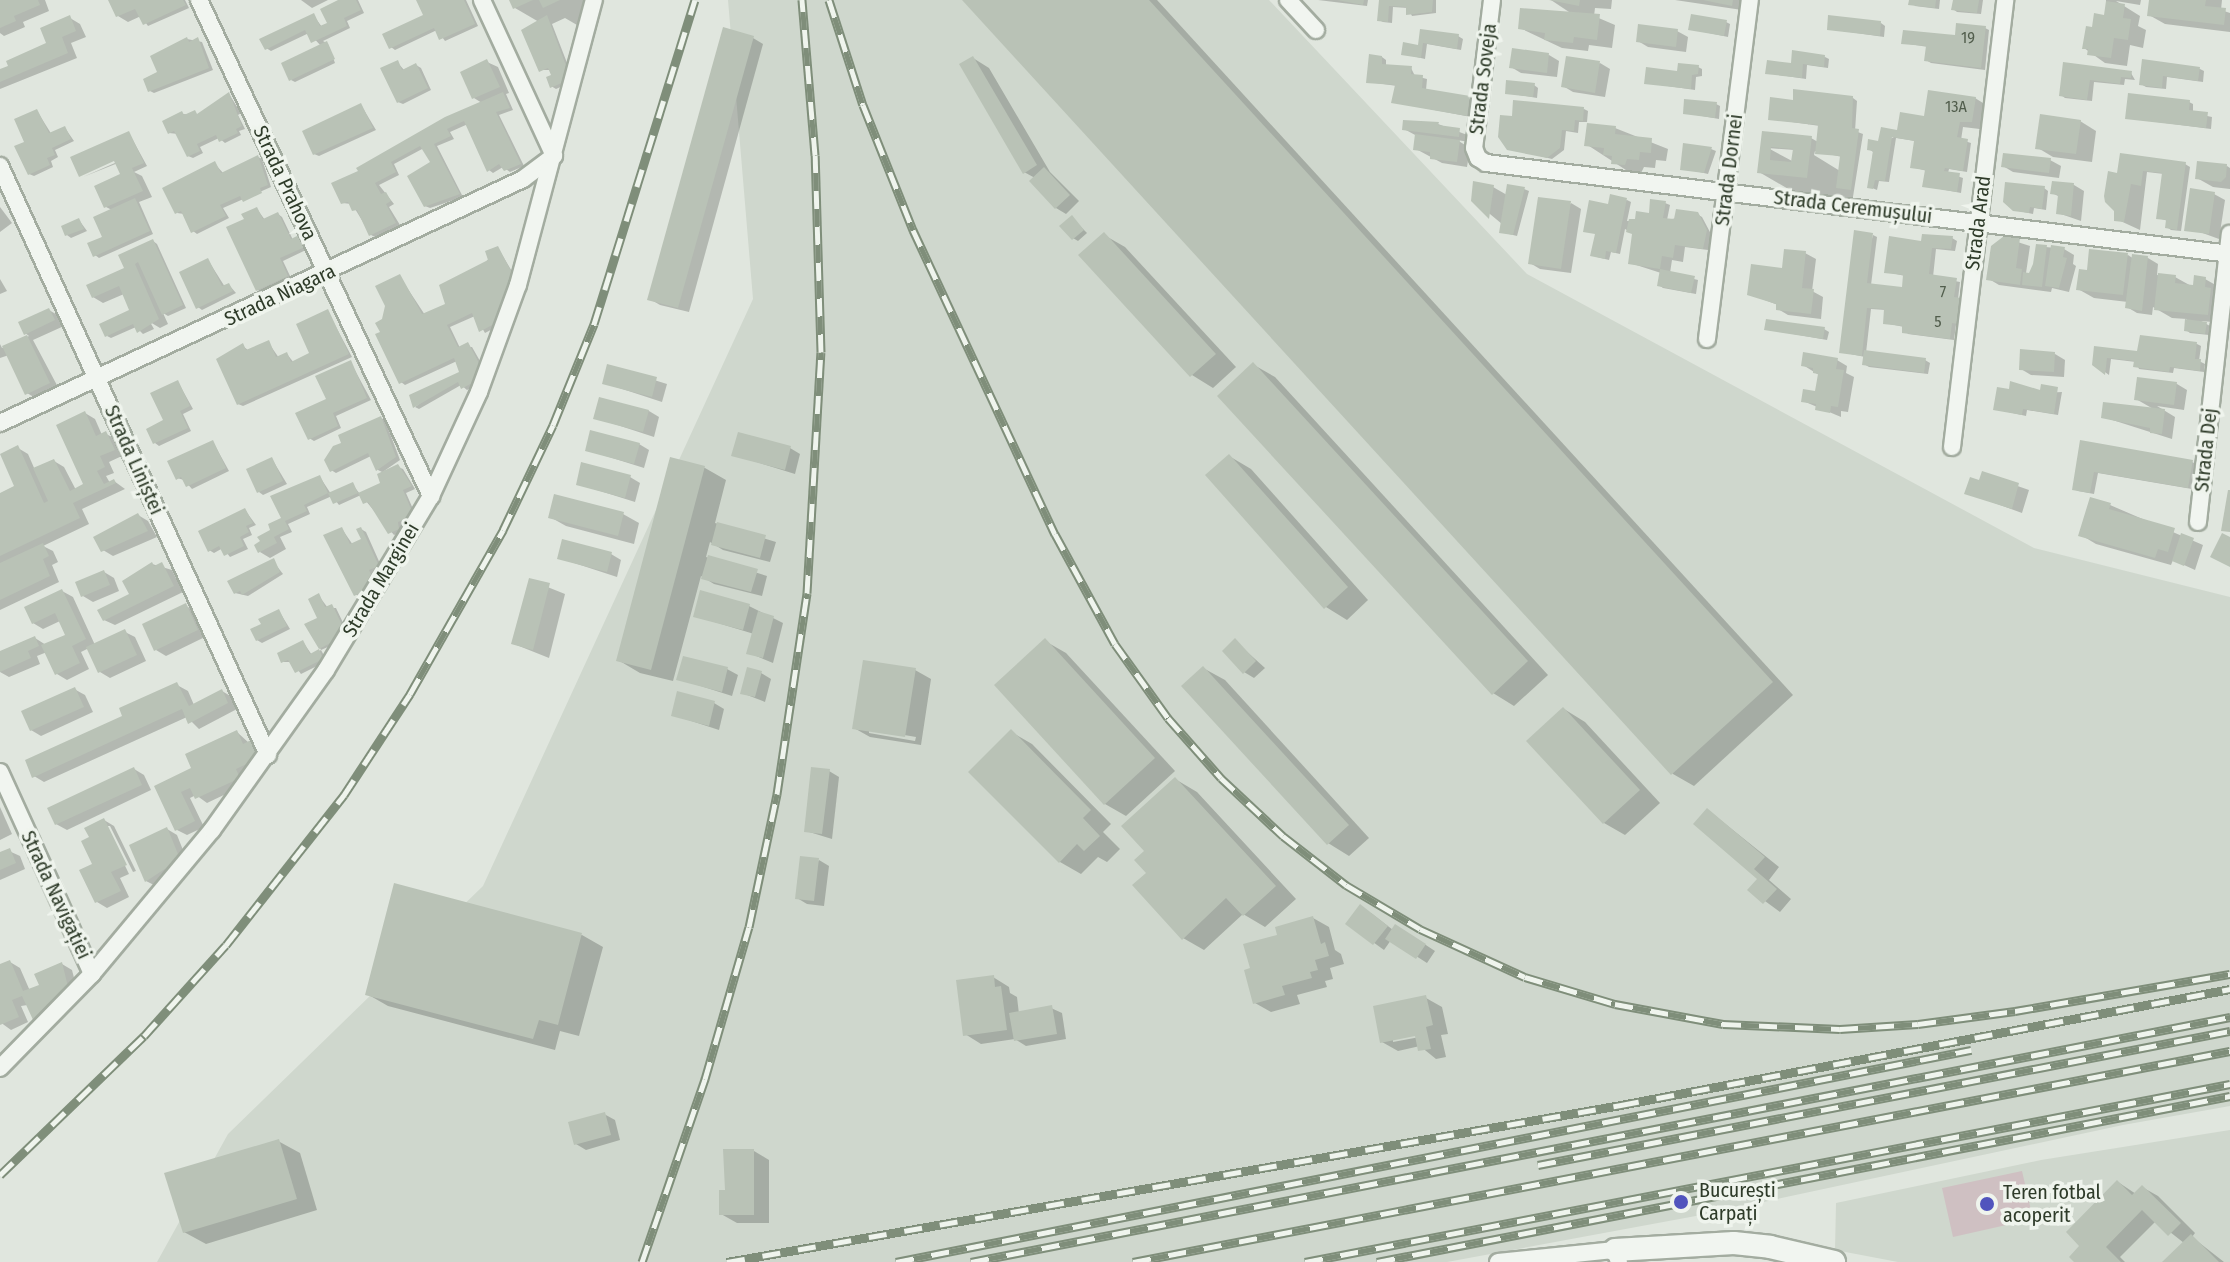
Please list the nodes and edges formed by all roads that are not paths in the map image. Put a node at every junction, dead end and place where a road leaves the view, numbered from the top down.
1 (199, 0) edge
2 (482, 0) edge
3 (594, 0) edge
4 (1288, 0) edge
5 (1492, 0) edge
6 (1750, 0) edge
7 (2005, 0) edge
8 (1316, 30) dead end
9 (554, 156) junction
10 (1478, 158) joint
11 (0, 166) edge
12 (1727, 191) junction
13 (1978, 223) junction
14 (2230, 234) edge
15 (2229, 254) edge
16 (327, 274) junction
17 (1707, 339) dead end
18 (97, 379) junction
19 (0, 423) edge
20 (1952, 447) dead end
21 (431, 496) junction
22 (2198, 522) dead end
23 (268, 755) junction
24 (0, 772) edge
25 (92, 974) junction
26 (0, 1068) edge
27 (1617, 1256) edge
28 (1801, 1257) edge
29 (1498, 1262) edge
30 (1834, 1262) edge

1 - 16 street, Strada Prahova
2 - 9 street
3 - 9 street, Strada Marginei
4 - 8 street
5 - 10 street, Strada Soveja
6 - 12 street, Strada Dornei
7 - 13 street, Strada Arad
9 - 16 street, Strada Niagara
9 - 21 street, Strada Marginei
10 - 12 street, Strada Ceremușului
11 - 18 street, Strada Liniștei
12 - 13 street, Strada Ceremușului
12 - 17 street, Strada Dornei
13 - 15 street, Strada Ceremușului
13 - 20 street, Strada Arad
14 - 15 street, Strada Dej
15 - 22 street, Strada Dej
16 - 18 street, Strada Niagara
16 - 21 street, Strada Prahova
18 - 19 street, Strada Niagara
18 - 23 street, Strada Liniștei
21 - 23 street, Strada Marginei
23 - 25 street, Strada Marginei
24 - 25 street, Strada Navigației
25 - 26 street, Strada Marginei
27 - 28 street
27 - 29 street
28 - 30 street

